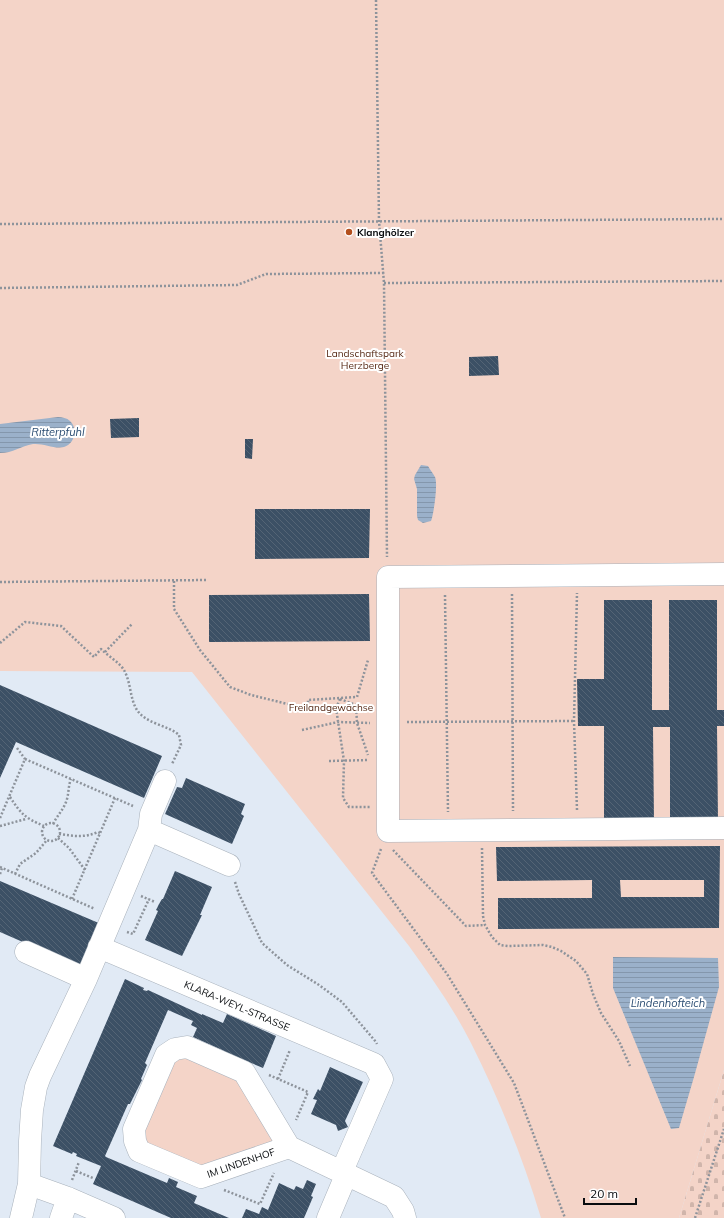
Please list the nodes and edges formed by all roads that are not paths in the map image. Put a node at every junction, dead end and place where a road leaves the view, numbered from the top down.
1 (724, 574) edge
2 (165, 782) road end
3 (150, 822) junction
4 (724, 828) edge
5 (230, 865) road end
6 (99, 947) junction
7 (26, 952) dead end
8 (86, 979) junction
9 (286, 1146) junction
10 (344, 1172) junction
11 (29, 1184) junction
12 (65, 1208) edge
13 (21, 1218) edge
14 (114, 1218) edge
15 (328, 1218) edge
16 (405, 1218) edge

1 - 4 street
2 - 3 street
3 - 5 street
3 - 6 street
6 - 8 street
6 - 10 street, KLARA-WEYL-STRASSE
7 - 8 street
8 - 11 street
9 - 9 street, IM LINDENHOF
9 - 10 street, IM LINDENHOF
10 - 15 street
10 - 16 street, IM LINDENHOF
11 - 12 street
11 - 13 street
12 - 14 street

